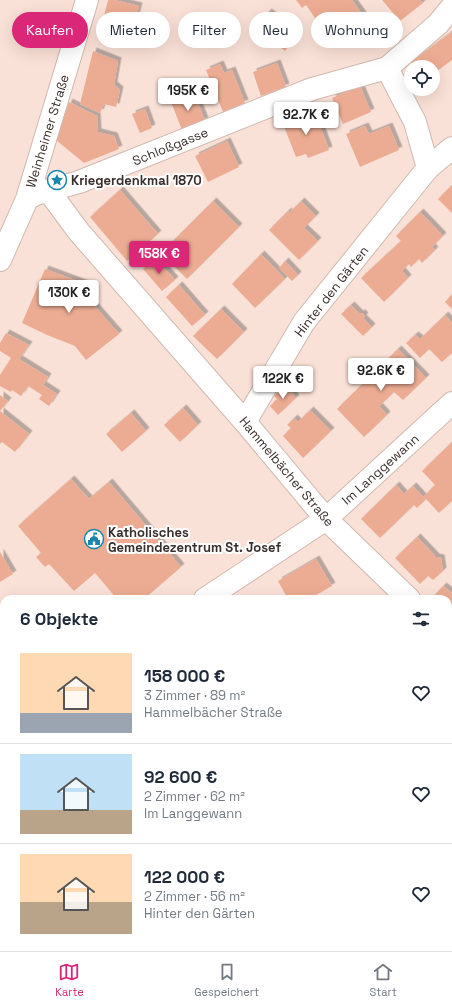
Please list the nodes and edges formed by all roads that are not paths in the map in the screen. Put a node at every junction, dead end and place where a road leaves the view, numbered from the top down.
1 (87, 0) edge
2 (452, 7) edge
3 (387, 68) junction
4 (452, 148) edge
5 (428, 168) junction
6 (48, 190) junction
7 (27, 198) junction
8 (0, 260) edge
9 (452, 403) edge
10 (245, 422) junction
11 (326, 519) junction
12 (211, 595) edge
13 (405, 595) edge

1 - 7 street, Weinheimer Straße
2 - 3 street, Schloßgasse
3 - 5 street
3 - 6 street, Schloßgasse
4 - 5 street, Hinter den Gärten
5 - 10 street, Hinter den Gärten
6 - 7 street, Schloßgasse
6 - 10 street, Hammelbächer Straße
7 - 8 street, Weinheimer Straße
9 - 11 street, Im Langgewann
10 - 11 street, Hammelbächer Straße
11 - 12 street, Im Langgewann
11 - 13 street, Hammelbächer Straße

